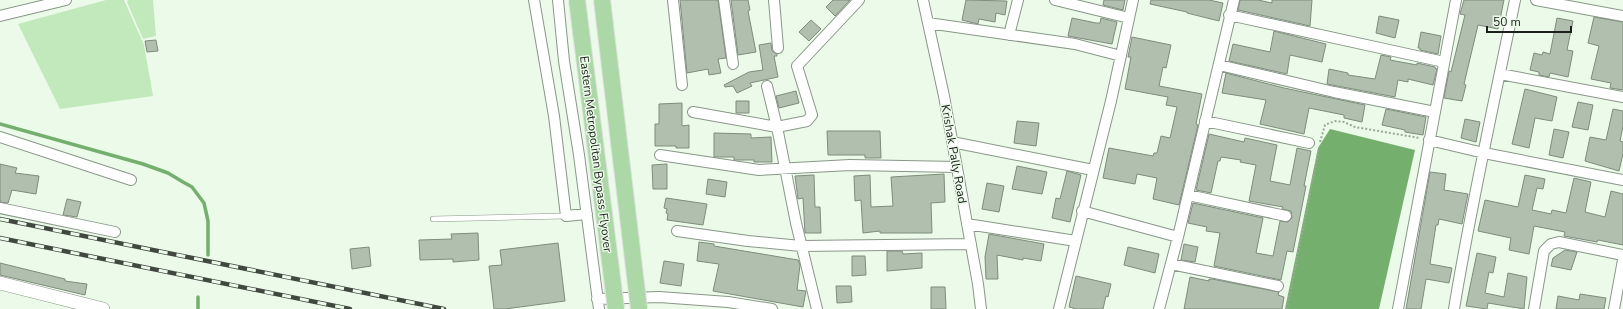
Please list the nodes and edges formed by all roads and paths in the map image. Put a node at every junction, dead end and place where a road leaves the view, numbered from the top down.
1 (66, 0) edge
2 (534, 0) edge
3 (558, 0) edge
4 (577, 0) edge
5 (602, 0) edge
6 (673, 0) edge
7 (724, 0) edge
8 (774, 0) edge
9 (859, 0) edge
10 (923, 0) edge
11 (1018, 0) edge
12 (1055, 0) edge
13 (1133, 0) edge
14 (1234, 0) edge
15 (1456, 0) edge
16 (1515, 0) edge
17 (1536, 0) edge
18 (1230, 15) junction
19 (0, 16) edge
20 (1623, 16) edge
21 (1129, 18) junction
22 (928, 23) junction
23 (1008, 35) junction
24 (778, 48) dead end
25 (1121, 56) junction
26 (1444, 62) junction
27 (733, 64) dead end
28 (1219, 65) junction
29 (1500, 74) junction
30 (682, 85) dead end
31 (767, 86) dead end
32 (1623, 97) edge
33 (693, 112) dead end
34 (1435, 112) junction
35 (1205, 121) junction
36 (777, 128) junction
37 (0, 137) edge
38 (1429, 140) junction
39 (952, 142) junction
40 (1309, 143) dead end
41 (1484, 154) junction
42 (660, 156) dead end
43 (957, 167) junction
44 (784, 168) junction
45 (1093, 170) junction
46 (131, 180) dead end
47 (1623, 180) edge
48 (1188, 195) junction
49 (0, 208) edge
50 (1082, 211) junction
51 (587, 214) junction
52 (566, 216) junction
53 (1286, 216) dead end
54 (433, 219) dead end
55 (967, 224) junction
56 (677, 231) dead end
57 (115, 232) dead end
58 (1178, 237) junction
59 (1076, 241) junction
60 (971, 244) junction
61 (801, 246) junction
62 (1623, 256) edge
63 (1623, 260) edge
64 (1171, 264) junction
65 (0, 283) edge
66 (1278, 286) dead end
67 (598, 304) edge
68 (99, 309) edge
69 (616, 309) edge
70 (639, 309) edge
71 (772, 309) edge
72 (816, 309) edge
73 (981, 309) edge
74 (1059, 309) edge
75 (1159, 309) edge
76 (1287, 309) edge
77 (1398, 309) edge
78 (1454, 309) edge
79 (1534, 309) edge
80 (1614, 309) edge

1 - 19 street
2 - 52 street
3 - 51 street
4 - 69 main road, Eastern Metropolitan Bypass Flyover, bridge
5 - 70 main road, Eastern Metropolitan Bypass Flyover, bridge
6 - 30 street
7 - 27 street
8 - 24 street
9 - 36 street
10 - 22 street, Krishak Pally Road
11 - 23 street
12 - 21 street
13 - 21 street
14 - 18 street
15 - 26 street
16 - 29 street
17 - 20 street
18 - 26 street
18 - 28 street
21 - 25 street
22 - 23 street
22 - 39 street, Krishak Pally Road
23 - 25 street
25 - 45 street
26 - 34 street
28 - 34 street
28 - 35 street
29 - 32 street
29 - 41 street
31 - 36 street
33 - 36 street
34 - 38 street
35 - 40 street
35 - 48 street
36 - 44 street
37 - 46 street
38 - 41 street
38 - 76 path
38 - 77 street
39 - 43 street, Krishak Pally Road
39 - 45 street
41 - 47 street
41 - 78 street
42 - 44 street
43 - 44 street
43 - 55 street, Krishak Pally Road
44 - 61 street
45 - 50 street
48 - 53 street
48 - 58 street
49 - 57 street
50 - 58 street
50 - 59 street
51 - 52 street
51 - 67 street
52 - 54 lane
55 - 59 street
55 - 60 street, Krishak Pally Road
56 - 61 street
58 - 64 street
59 - 74 street
60 - 61 street
60 - 73 street, Krishak Pally Road
61 - 72 street
62 - 79 street
63 - 80 street
64 - 66 street
64 - 75 street
65 - 68 street
67 - 71 street

